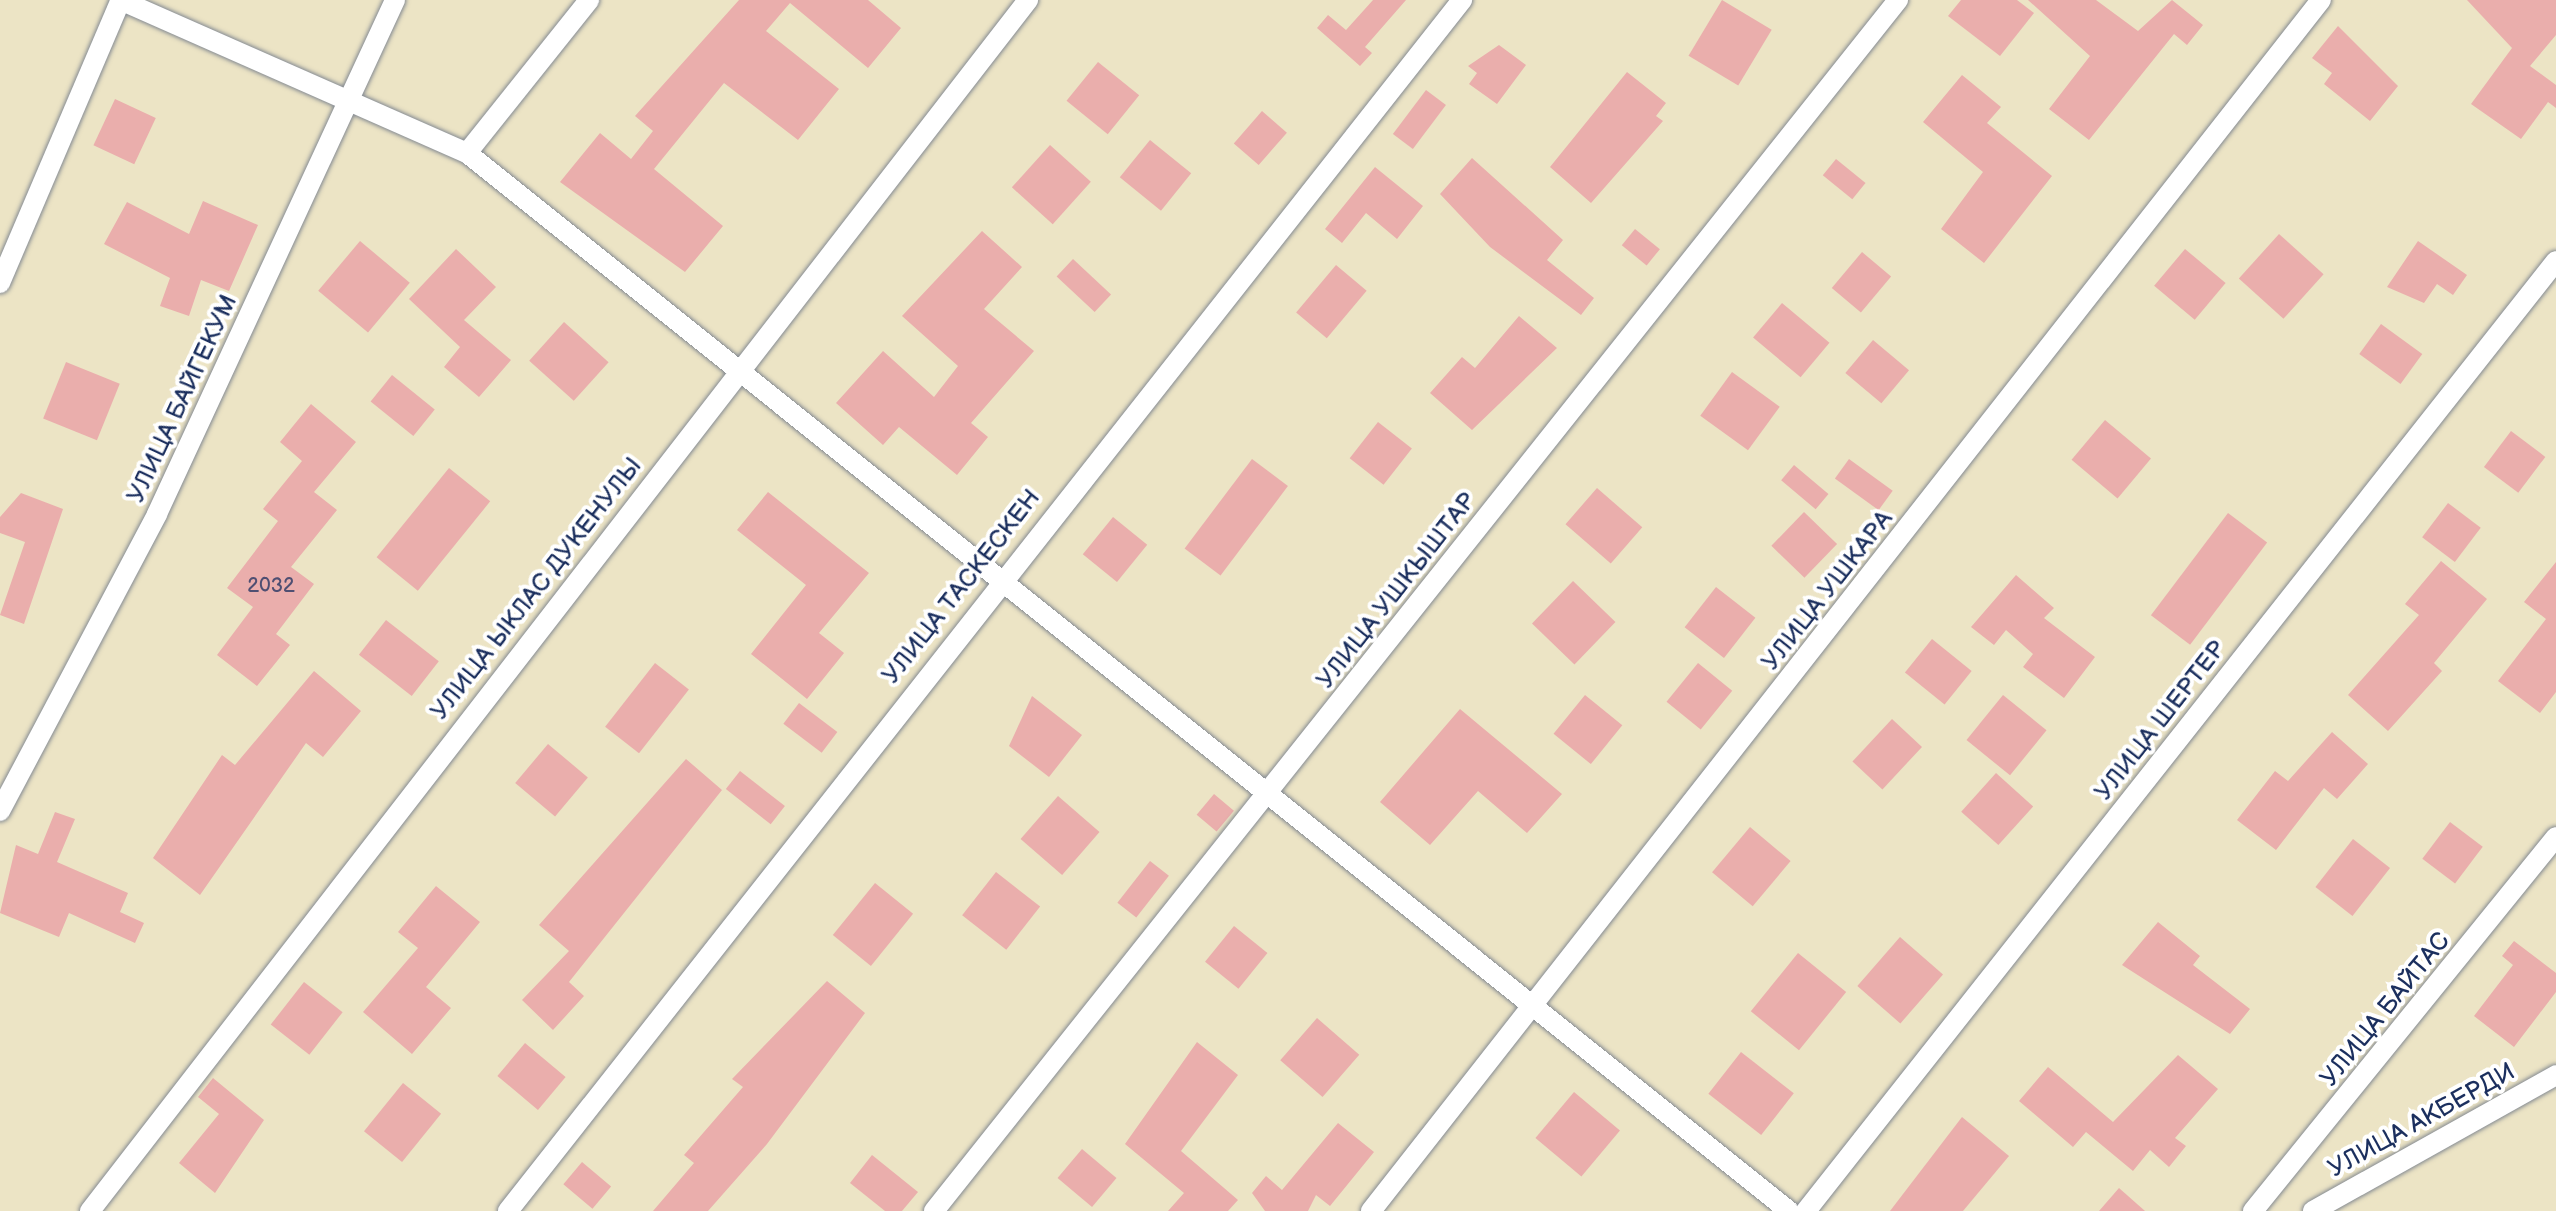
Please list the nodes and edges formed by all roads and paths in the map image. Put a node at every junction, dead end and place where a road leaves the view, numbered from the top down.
1 (120, 0) edge
2 (395, 0) edge
3 (588, 0) edge
4 (1028, 0) edge
5 (1462, 0) edge
6 (1898, 0) edge
7 (2321, 0) edge
8 (352, 99) junction
9 (466, 152) junction
10 (2556, 262) edge
11 (0, 282) edge
12 (739, 368) junction
13 (1002, 575) junction
14 (1270, 791) junction
15 (0, 812) edge
16 (2556, 837) edge
17 (1536, 1004) junction
18 (2556, 1075) edge
19 (90, 1211) edge
20 (508, 1211) edge
21 (934, 1211) edge
22 (1371, 1211) edge
23 (1789, 1211) edge
24 (1806, 1211) edge
25 (2253, 1211) edge
26 (2313, 1211) edge

1 - 8 street
1 - 11 street
2 - 8 street, УЛИЦА БАЙГЕКУМ
3 - 9 street
4 - 12 street, УЛИЦА ЫКЛАС ДУКЕНУЛЫ
5 - 13 street, УЛИЦА ТАСКЕСКЕН
6 - 14 street, УЛИЦА УШКЫШТАР
7 - 17 street, УЛИЦА УШКАРА
8 - 9 street
8 - 15 street, УЛИЦА БАЙГЕКУМ
9 - 12 street
10 - 24 street, УЛИЦА ШЕРТЕР
12 - 13 street
12 - 19 street, УЛИЦА ЫКЛАС ДУКЕНУЛЫ
13 - 14 street
13 - 20 street, УЛИЦА ТАСКЕСКЕН
14 - 17 street
14 - 21 street, УЛИЦА УШКЫШТАР
16 - 25 street, УЛИЦА БАЙТАС
17 - 22 street, УЛИЦА УШКАРА
17 - 23 street
18 - 26 street, УЛИЦА АКБЕРДИ

